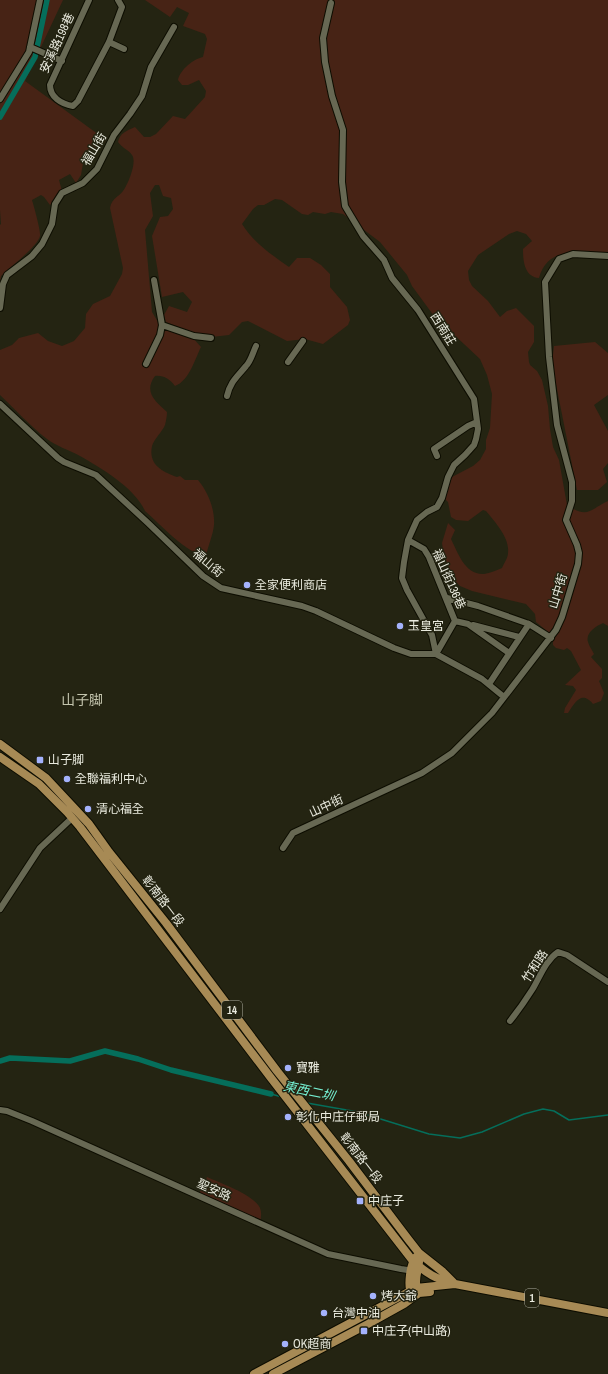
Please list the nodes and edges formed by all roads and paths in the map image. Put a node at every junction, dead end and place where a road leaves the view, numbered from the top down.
1 (40, 0) edge
2 (89, 0) edge
3 (118, 0) edge
4 (331, 3) dead end
5 (174, 27) dead end
6 (108, 42) junction
7 (34, 48) junction
8 (124, 49) dead end
9 (62, 61) junction
10 (0, 99) edge
11 (608, 256) edge
12 (154, 280) dead end
13 (0, 308) edge
14 (162, 325) junction
15 (211, 338) dead end
16 (303, 341) dead end
17 (256, 346) dead end
18 (288, 362) dead end
19 (146, 364) dead end
20 (227, 396) dead end
21 (0, 404) edge
22 (477, 422) junction
23 (437, 456) dead end
24 (408, 540) junction
25 (447, 598) junction
26 (455, 621) junction
27 (468, 624) junction
28 (528, 624) junction
29 (519, 637) junction
30 (551, 638) junction
31 (509, 653) junction
32 (436, 654) junction
33 (489, 684) junction
34 (504, 697) junction
35 (0, 744) edge
36 (0, 757) edge
37 (72, 818) junction
38 (283, 848) dead end
39 (0, 909) edge
40 (608, 982) edge
41 (510, 1021) dead end
42 (0, 1110) edge
43 (419, 1253) junction
44 (417, 1268) junction
45 (455, 1284) junction
46 (414, 1293) junction
47 (608, 1313) edge
48 (254, 1374) edge
49 (273, 1374) edge

1 - 7 street
2 - 9 street, 安溪路198巷
3 - 6 street, 安溪路198巷
4 - 22 street, 西南莊
5 - 13 street, 福山街
6 - 8 street
6 - 9 street, 安溪路198巷
7 - 9 street
7 - 10 street
11 - 30 street, 山中街
12 - 14 street
14 - 15 street
14 - 19 street
16 - 18 street
17 - 20 street
21 - 32 street, 福山街
22 - 23 street
22 - 24 street, 西南莊
24 - 25 street, 福山街136巷
24 - 32 street, 西南莊
25 - 26 street, 福山街136巷
25 - 28 street
26 - 27 street
26 - 32 street, 福山街136巷
27 - 29 street
27 - 31 street
28 - 29 street
28 - 30 street
29 - 31 street
30 - 34 street, 山中街
31 - 33 street
32 - 33 street, 福山街
33 - 34 street, 福山街
34 - 38 street, 山中街
35 - 43 main road, 彰南路一段 / 14
36 - 37 main road, 彰南路一段 / 14
37 - 39 street
37 - 44 main road, 彰南路一段 / 14
40 - 41 street, 竹和路
42 - 44 street, 聖安路
43 - 44 main road
43 - 45 main road, 彰南路一段 / 14
44 - 45 main road, 彰南路一段 / 14
44 - 46 main road
45 - 46 main road, 1
45 - 47 main road, 1
46 - 48 main road, 1
46 - 49 main road, 1

